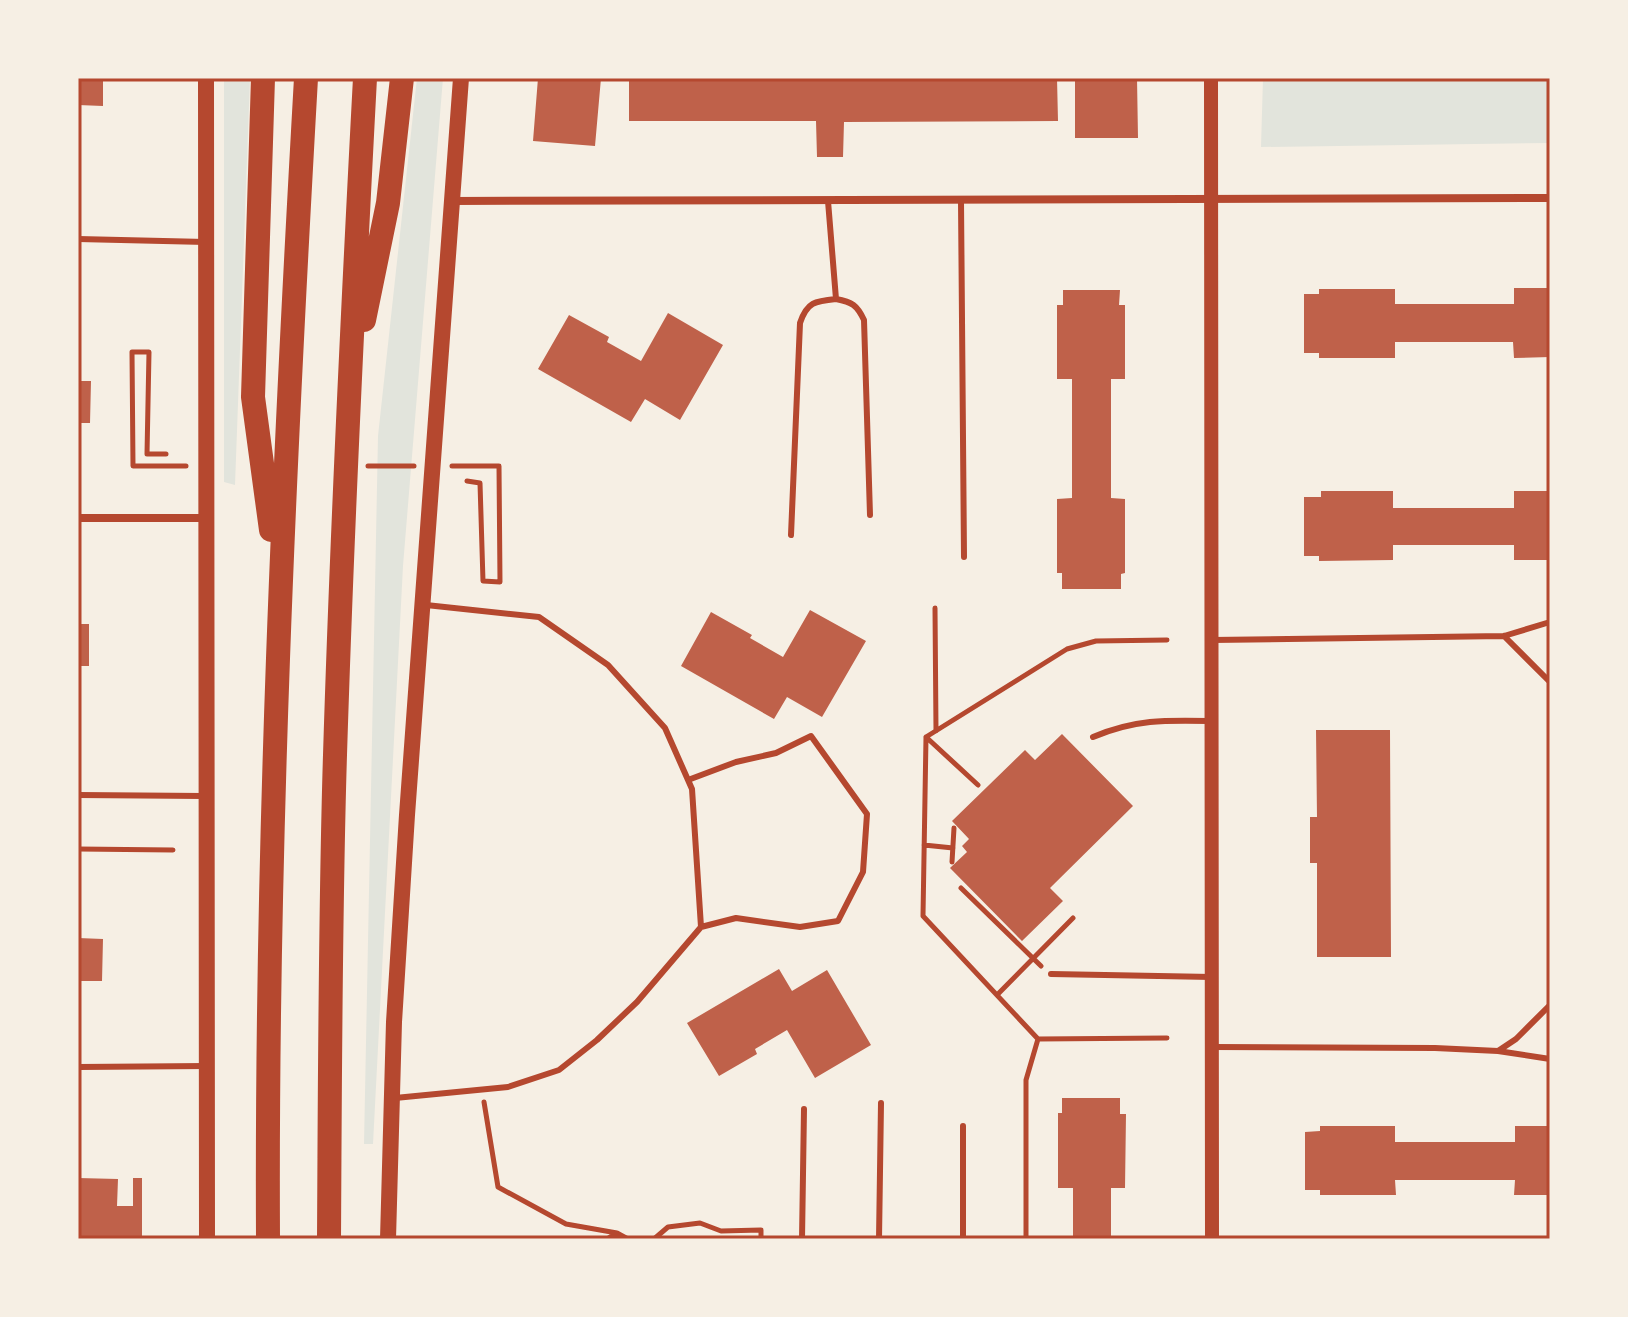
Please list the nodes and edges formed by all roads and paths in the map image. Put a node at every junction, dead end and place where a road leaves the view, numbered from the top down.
1 (206, 78) edge
2 (263, 78) edge
3 (306, 78) edge
4 (365, 78) edge
5 (402, 78) edge
6 (461, 78) edge
7 (1211, 78) edge
8 (1550, 198) edge
9 (451, 201) junction
10 (828, 201) junction
11 (961, 201) junction
12 (1211, 201) junction
13 (78, 239) edge
14 (206, 242) junction
15 (836, 299) junction
16 (348, 401) junction
17 (166, 454) dead end
18 (197, 466) dead end
19 (356, 466) dead end
20 (420, 466) dead end
21 (451, 466) dead end
22 (467, 481) dead end
23 (870, 515) dead end
24 (78, 518) edge
25 (207, 518) junction
26 (791, 535) dead end
27 (964, 557) dead end
28 (279, 592) junction
29 (423, 604) junction
30 (935, 608) dead end
31 (1550, 622) edge
32 (1504, 636) junction
33 (1167, 640) dead end
34 (1212, 640) junction
35 (1550, 682) edge
36 (1211, 721) junction
37 (936, 731) junction
38 (926, 737) junction
39 (1093, 737) dead end
40 (688, 780) junction
41 (978, 785) dead end
42 (78, 795) edge
43 (207, 797) junction
44 (954, 828) dead end
45 (924, 845) junction
46 (953, 848) junction
47 (78, 849) edge
48 (173, 850) dead end
49 (952, 862) dead end
50 (961, 888) dead end
51 (1073, 918) dead end
52 (701, 927) junction
53 (1031, 959) junction
54 (1051, 974) joint
55 (1212, 977) junction
56 (997, 995) junction
57 (1550, 1005) edge
58 (1167, 1038) dead end
59 (1038, 1039) junction
60 (1212, 1047) junction
61 (1498, 1051) junction
62 (1550, 1059) edge
63 (207, 1066) junction
64 (78, 1067) edge
65 (482, 1090) junction
66 (391, 1098) junction
67 (881, 1103) dead end
68 (804, 1109) dead end
69 (963, 1126) dead end
70 (617, 1233) junction
71 (207, 1239) edge
72 (268, 1239) edge
73 (329, 1239) edge
74 (388, 1239) edge
75 (607, 1239) edge
76 (628, 1239) edge
77 (654, 1239) edge
78 (761, 1239) edge
79 (802, 1239) edge
80 (879, 1239) edge
81 (963, 1239) edge
82 (1026, 1239) edge
83 (1212, 1239) edge
84 (1439, 1239) edge
85 (1495, 1239) edge

1 - 14 main road
2 - 28 highway
3 - 28 highway
4 - 16 highway
5 - 16 highway
6 - 9 main road
7 - 12 street
8 - 12 street
9 - 10 street
9 - 29 main road
10 - 11 street
10 - 15 lane
11 - 12 street
11 - 27 lane
12 - 34 street
13 - 14 lane
14 - 25 main road
15 - 23 lane
15 - 26 lane
16 - 73 highway
17 - 18 path
19 - 20 path
21 - 22 path
24 - 25 street
25 - 43 main road
28 - 72 highway
29 - 40 lane
29 - 66 main road
30 - 37 path
31 - 32 lane
32 - 34 lane
32 - 35 lane
33 - 37 path
34 - 36 street
36 - 39 lane
36 - 55 street
37 - 38 path
38 - 41 path
38 - 45 path
40 - 52 lane
40 - 52 lane
42 - 43 lane
43 - 63 main road
44 - 46 path
45 - 46 path
45 - 56 path
46 - 49 path
47 - 48 path
50 - 53 path
51 - 53 path
52 - 65 lane
53 - 54 path
53 - 56 path
54 - 55 lane
55 - 60 street
56 - 59 path
57 - 61 lane
58 - 59 path
59 - 82 path
60 - 61 lane
60 - 83 street
61 - 62 lane
63 - 64 lane
63 - 71 main road
65 - 66 lane
65 - 70 path
66 - 74 main road
67 - 80 lane
68 - 79 lane
69 - 81 lane
70 - 75 path
70 - 76 path
77 - 78 path
84 - 85 path

